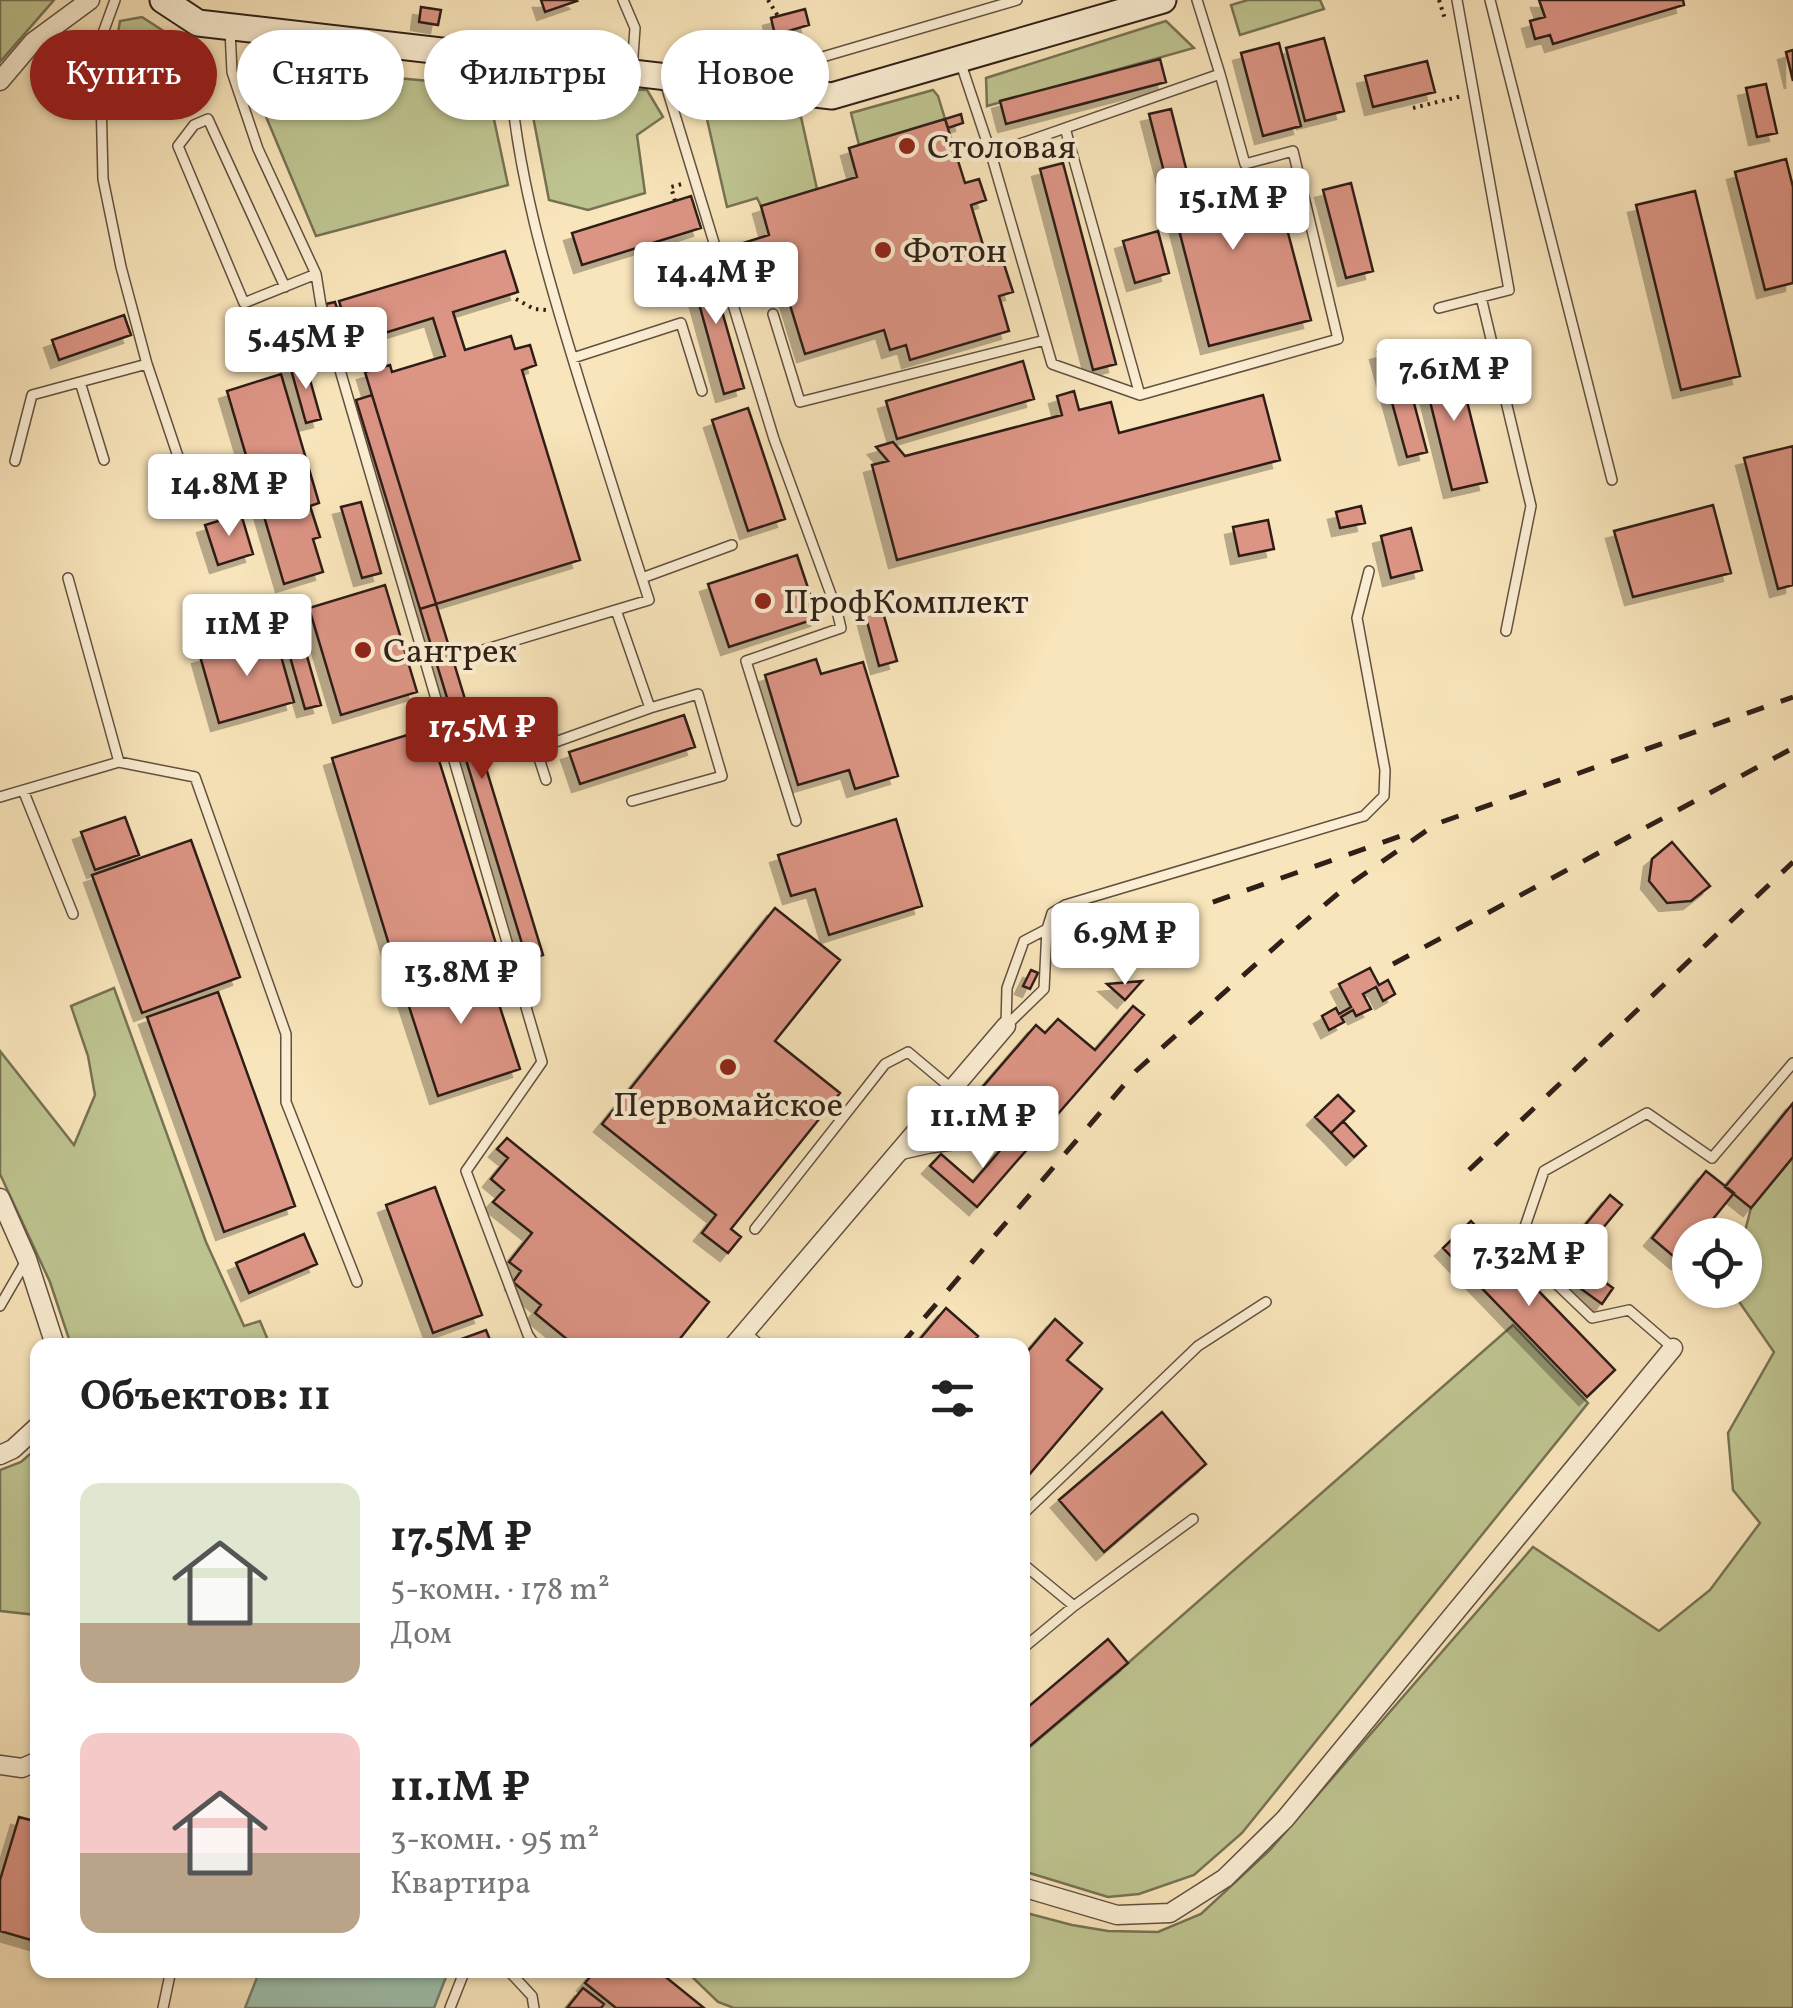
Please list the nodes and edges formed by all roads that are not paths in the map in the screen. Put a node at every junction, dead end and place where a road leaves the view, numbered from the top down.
1 (90, 0) edge
2 (115, 0) edge
3 (163, 0) edge
4 (623, 0) edge
5 (1017, 0) edge
6 (1162, 0) edge
7 (1197, 0) edge
8 (1458, 0) edge
9 (1490, 0) edge
10 (230, 27) junction
11 (635, 30) edge
12 (424, 49) edge
13 (829, 55) edge
14 (960, 60) junction
15 (1220, 74) junction
16 (0, 80) edge
17 (829, 96) edge
18 (514, 120) edge
19 (677, 120) edge
20 (1064, 128) junction
21 (991, 154) junction
22 (316, 274) junction
23 (285, 286) junction
24 (1481, 297) junction
25 (1440, 308) dead end
26 (773, 314) dead end
27 (1045, 340) junction
28 (573, 358) junction
29 (147, 364) junction
30 (80, 382) junction
31 (702, 391) dead end
32 (1140, 395) junction
33 (104, 460) dead end
34 (15, 461) dead end
35 (1612, 480) dead end
36 (196, 510) road end
37 (732, 545) dead end
38 (1369, 570) dead end
39 (68, 578) dead end
40 (642, 578) junction
41 (616, 610) junction
42 (1506, 631) dead end
43 (480, 651) dead end
44 (650, 708) junction
45 (119, 762) junction
46 (546, 780) dead end
47 (23, 790) junction
48 (0, 797) edge
49 (632, 801) dead end
50 (796, 822) dead end
51 (74, 914) dead end
52 (1047, 929) junction
53 (1006, 1026) junction
54 (1793, 1063) edge
55 (952, 1090) junction
56 (990, 1140) dead end
57 (895, 1156) junction
58 (0, 1198) edge
59 (755, 1229) dead end
60 (26, 1260) junction
61 (356, 1282) dead end
62 (1266, 1302) dead end
63 (0, 1306) edge
64 (53, 1338) edge
65 (530, 1338) edge
66 (740, 1338) edge
67 (1673, 1348) joint
68 (30, 1433) edge
69 (0, 1455) edge
70 (1030, 1507) edge
71 (1193, 1519) dead end
72 (1030, 1570) edge
73 (1074, 1606) junction
74 (1030, 1642) edge
75 (30, 1764) edge
76 (2, 1769) edge
77 (1030, 1889) edge
78 (169, 1978) edge
79 (462, 1978) edge
80 (515, 1978) edge
81 (163, 2008) edge
82 (450, 2008) edge
83 (534, 2008) edge

1 - 16 street
2 - 29 lane
3 - 10 street
4 - 11 lane
5 - 13 lane
6 - 14 street
7 - 15 lane
8 - 24 lane
9 - 35 lane
10 - 12 street
10 - 22 lane
14 - 17 street
14 - 21 lane
15 - 20 lane
15 - 32 lane
18 - 28 lane
19 - 50 lane
20 - 21 lane
20 - 32 lane
21 - 27 lane
22 - 23 lane
22 - 65 lane
23 - 23 lane
24 - 25 lane
24 - 42 lane
26 - 27 lane
27 - 32 lane
28 - 31 lane
28 - 40 lane
29 - 30 lane
29 - 36 lane
30 - 33 lane
30 - 34 lane
37 - 40 lane
38 - 52 lane
39 - 45 lane
40 - 41 lane
41 - 43 lane
41 - 44 lane
44 - 46 lane
44 - 49 lane
45 - 47 lane
45 - 61 lane
47 - 48 lane
47 - 51 lane
52 - 53 lane
52 - 53 lane
53 - 55 street
54 - 67 lane
55 - 57 street
55 - 59 lane
56 - 57 lane
57 - 66 street
58 - 60 street
60 - 63 lane
60 - 64 street
62 - 70 lane
67 - 77 street
68 - 69 street
71 - 73 lane
72 - 73 lane
73 - 74 lane
75 - 76 street
78 - 81 lane
79 - 82 lane
80 - 83 lane

